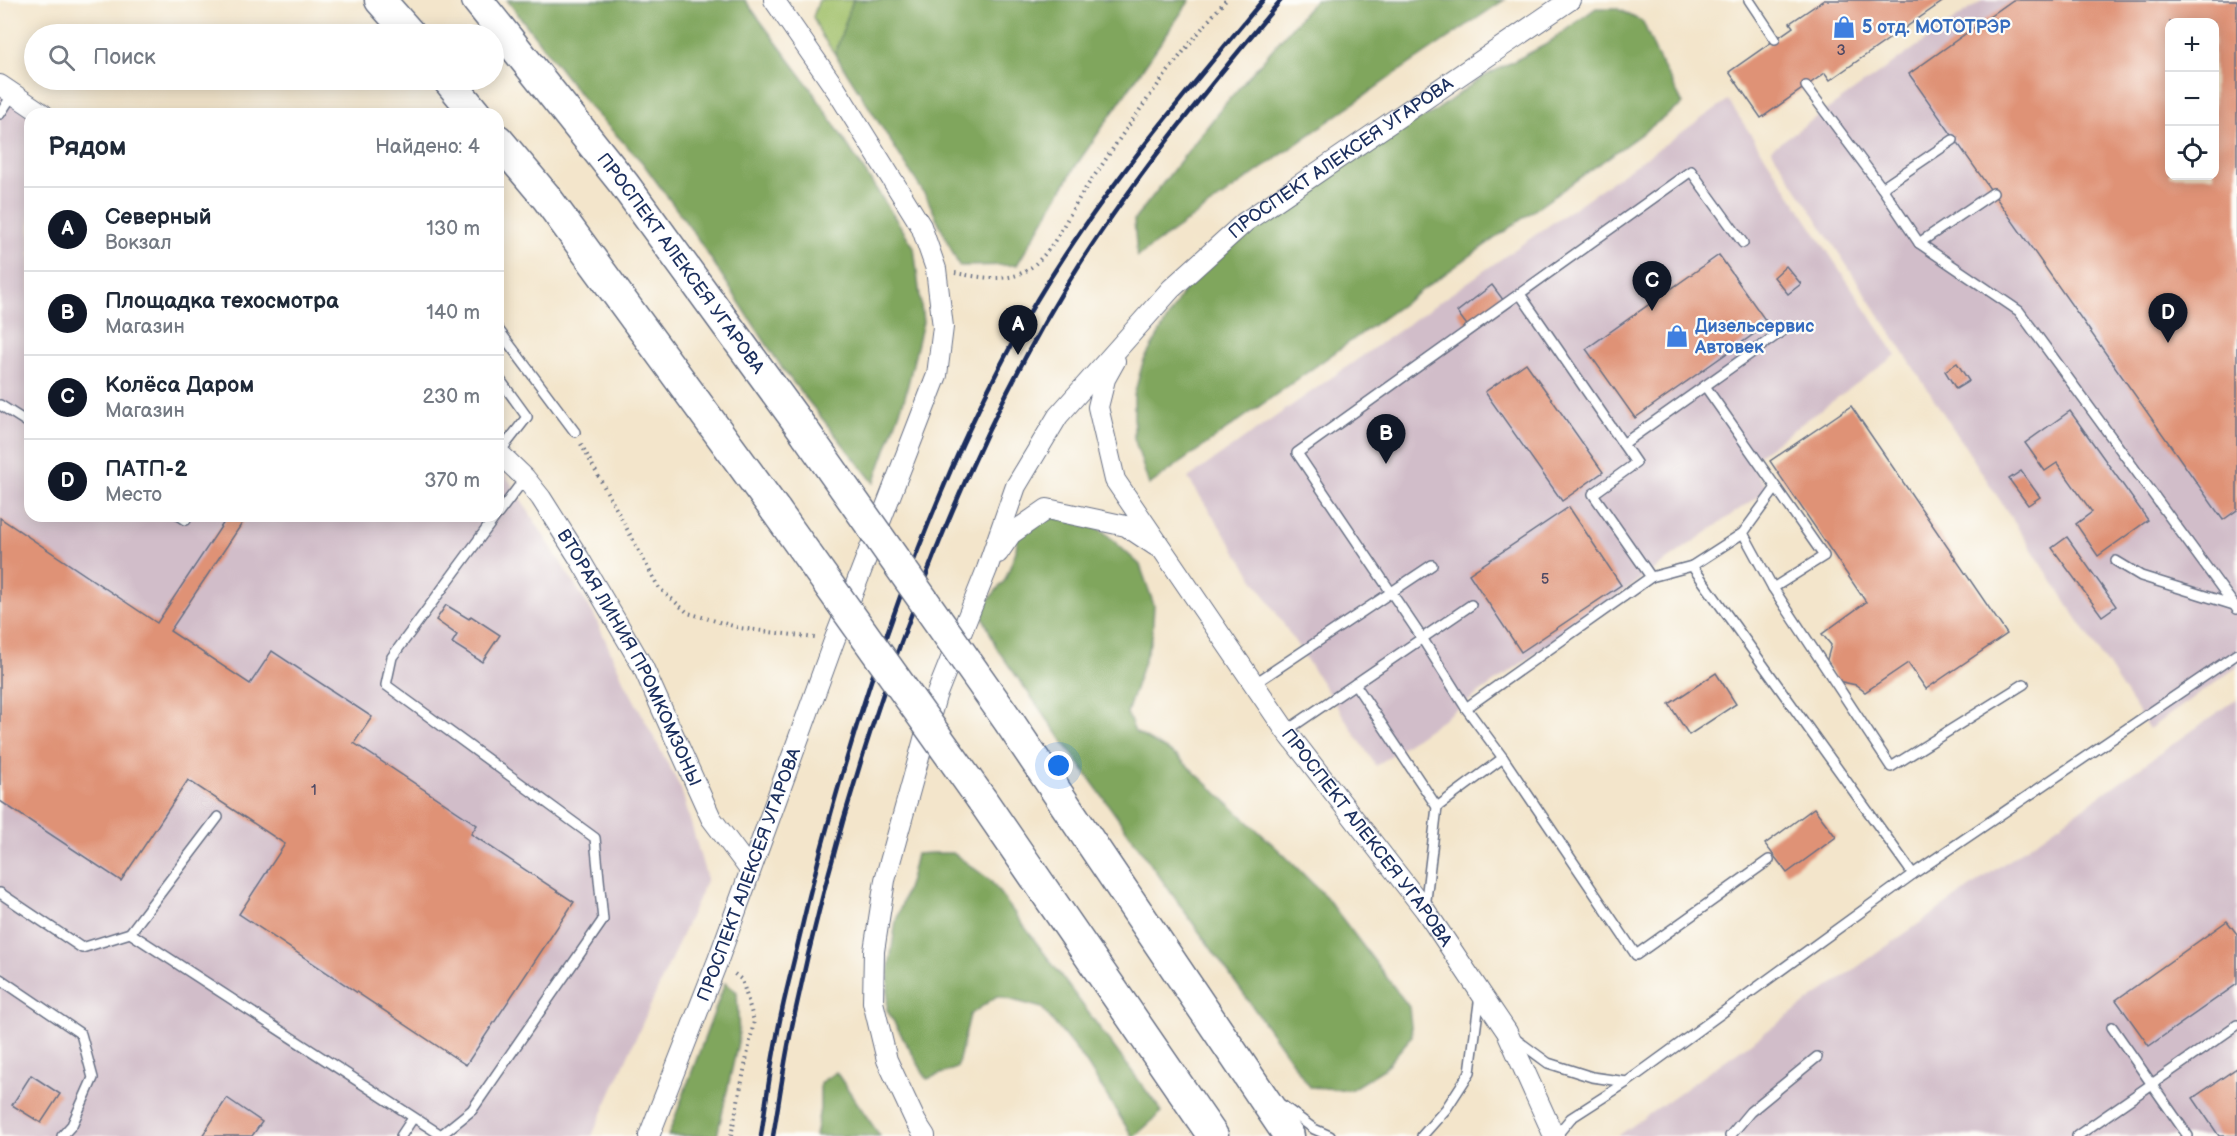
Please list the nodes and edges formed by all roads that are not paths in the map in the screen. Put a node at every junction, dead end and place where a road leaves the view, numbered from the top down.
1 (380, 0) edge
2 (477, 0) edge
3 (774, 0) edge
4 (1570, 0) edge
5 (1749, 0) edge
6 (401, 24) edge
7 (496, 24) edge
8 (504, 34) edge
9 (1775, 39) dead end
10 (1806, 86) dead end
11 (6, 90) edge
12 (456, 90) edge
13 (34, 108) edge
14 (471, 108) edge
15 (0, 114) edge
16 (1953, 140) dead end
17 (504, 147) edge
18 (1882, 188) junction
19 (1993, 193) dead end
20 (1743, 243) dead end
21 (1919, 243) junction
22 (1520, 294) junction
23 (1788, 327) dead end
24 (1128, 336) junction
25 (504, 337) edge
26 (504, 385) edge
27 (1705, 387) junction
28 (0, 405) edge
29 (24, 420) edge
30 (575, 432) road end
31 (1623, 444) junction
32 (504, 446) edge
33 (504, 459) edge
34 (525, 478) junction
35 (1775, 489) junction
36 (504, 506) edge
37 (492, 522) edge
38 (1743, 533) junction
39 (1163, 551) junction
40 (2116, 561) dead end
41 (1432, 565) dead end
42 (1692, 566) junction
43 (987, 569) junction
44 (1651, 577) junction
45 (1773, 588) junction
46 (1391, 592) junction
47 (1471, 604) dead end
48 (2235, 607) edge
49 (1422, 638) junction
50 (2237, 654) edge
51 (1254, 684) junction
52 (1355, 684) junction
53 (2024, 684) dead end
54 (1466, 708) junction
55 (1286, 731) junction
56 (1503, 758) junction
57 (1437, 807) junction
58 (218, 818) dead end
59 (1769, 860) dead end
60 (750, 870) junction
61 (1913, 873) junction
62 (0, 893) edge
63 (1425, 910) junction
64 (130, 933) junction
65 (0, 979) edge
66 (1480, 992) junction
67 (2237, 1025) edge
68 (2112, 1027) dead end
69 (1507, 1032) junction
70 (1817, 1057) dead end
71 (1627, 1082) junction
72 (1254, 1085) junction
73 (2153, 1085) junction
74 (413, 1118) junction
75 (62, 1136) edge
76 (401, 1136) edge
77 (649, 1136) edge
78 (925, 1136) edge
79 (1213, 1136) edge
80 (1289, 1136) edge
81 (1330, 1136) edge
82 (1422, 1136) edge
83 (1555, 1136) edge
84 (1730, 1136) edge
85 (2077, 1136) edge
86 (2188, 1136) edge

1 - 6 main road
2 - 7 main road, ПРОСПЕКТ АЛЕКСЕЯ УГАРОВА, bridge
3 - 60 street, ПРОСПЕКТ АЛЕКСЕЯ УГАРОВА
4 - 24 street, ПРОСПЕКТ АЛЕКСЕЯ УГАРОВА
5 - 9 lane
8 - 72 main road, ПРОСПЕКТ АЛЕКСЕЯ УГАРОВА, bridge
10 - 18 lane
11 - 13 street
11 - 15 lane
12 - 14 main road
16 - 18 lane
17 - 79 main road, bridge
18 - 21 lane
19 - 21 lane
20 - 22 lane
21 - 48 lane
22 - 31 lane
22 - 46 lane
23 - 27 lane
24 - 39 street, ПРОСПЕКТ АЛЕКСЕЯ УГАРОВА
24 - 43 street, ПРОСПЕКТ АЛЕКСЕЯ УГАРОВА
25 - 30 lane
26 - 32 lane
27 - 31 lane
27 - 35 lane
28 - 29 lane
31 - 44 lane
33 - 34 street, ВТОРАЯ ЛИНИЯ ПРОМКОМЗОНЫ
34 - 36 lane
34 - 60 street, ВТОРАЯ ЛИНИЯ ПРОМКОМЗОНЫ
35 - 38 lane
35 - 45 lane
37 - 74 lane
38 - 42 lane
38 - 45 lane
39 - 43 street, ПРОСПЕКТ АЛЕКСЕЯ УГАРОВА
39 - 51 street, ПРОСПЕКТ АЛЕКСЕЯ УГАРОВА
40 - 48 lane
41 - 46 lane
42 - 44 lane
42 - 61 lane
43 - 78 street, ПРОСПЕКТ АЛЕКСЕЯ УГАРОВА
44 - 54 lane
45 - 53 lane
46 - 49 lane
46 - 51 lane
47 - 49 lane
49 - 52 lane
49 - 54 lane
50 - 61 lane
51 - 55 street, ПРОСПЕКТ АЛЕКСЕЯ УГАРОВА
52 - 55 lane
52 - 57 lane
54 - 56 lane
55 - 63 street, ПРОСПЕКТ АЛЕКСЕЯ УГАРОВА
56 - 57 lane
56 - 59 lane
57 - 63 lane
58 - 64 lane
60 - 77 street, ПРОСПЕКТ АЛЕКСЕЯ УГАРОВА
61 - 71 lane
62 - 64 lane
63 - 66 street, ПРОСПЕКТ АЛЕКСЕЯ УГАРОВА
64 - 74 lane
65 - 75 lane
66 - 69 street, ПРОСПЕКТ АЛЕКСЕЯ УГАРОВА
66 - 82 lane
67 - 73 lane
68 - 73 lane
69 - 71 lane
69 - 83 street, ПРОСПЕКТ АЛЕКСЕЯ УГАРОВА
70 - 84 lane
71 - 83 lane
72 - 80 main road, ПРОСПЕКТ АЛЕКСЕЯ УГАРОВА
72 - 81 lane
73 - 85 lane
73 - 86 lane
74 - 76 lane

